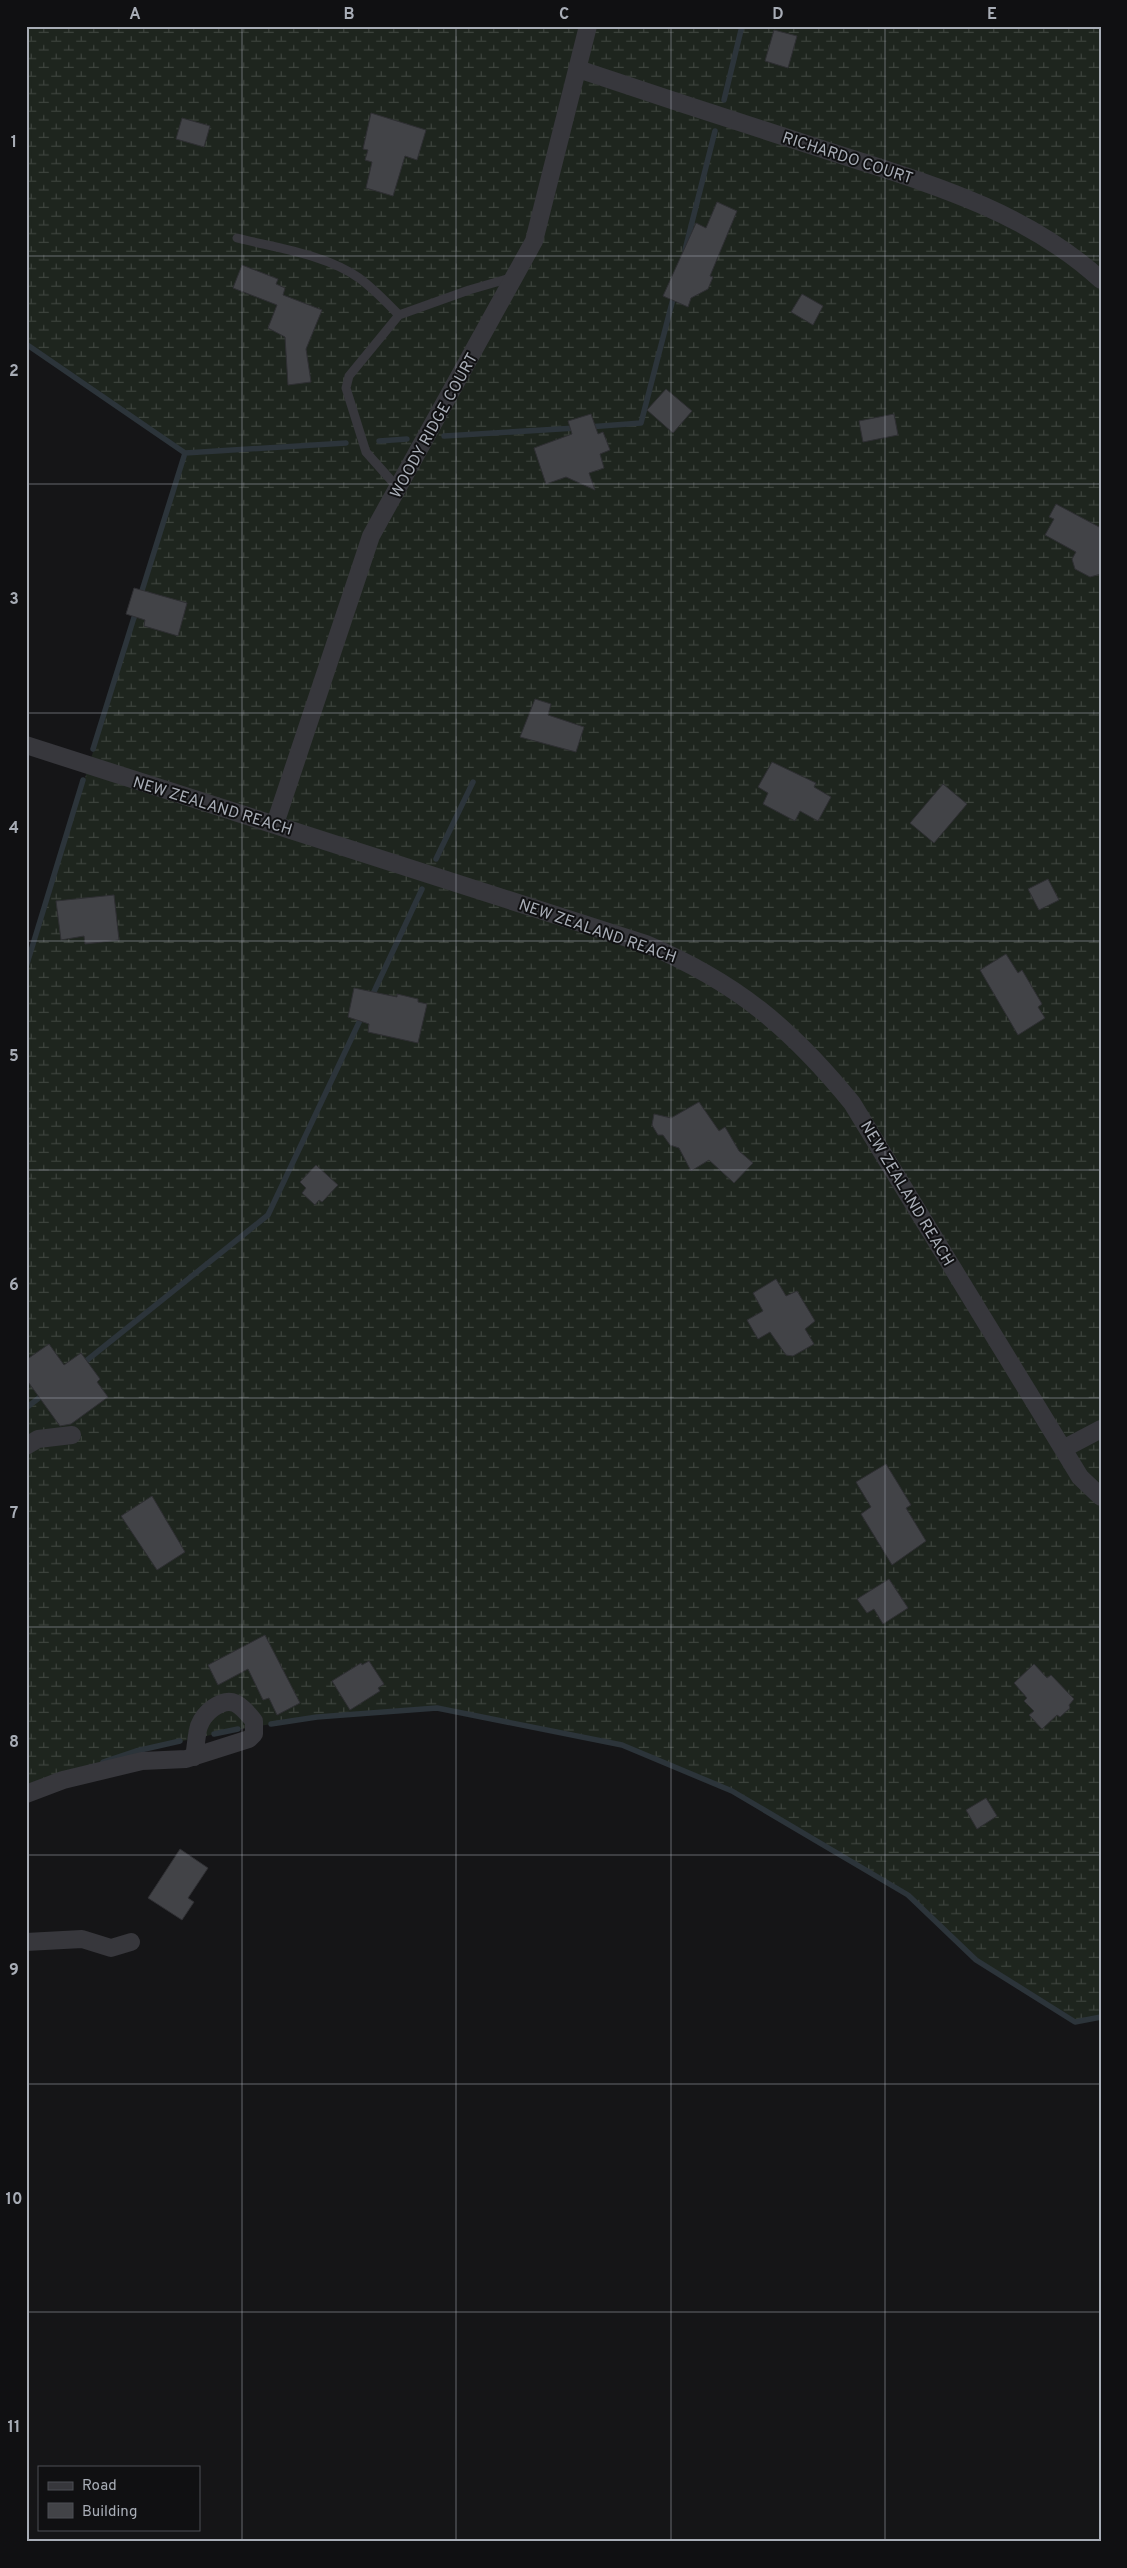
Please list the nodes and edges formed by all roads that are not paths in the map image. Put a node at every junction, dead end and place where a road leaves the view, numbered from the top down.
1 (588, 26) edge
2 (578, 69) junction
3 (237, 238) dead end
4 (514, 277) junction
5 (1101, 280) edge
6 (399, 315) junction
7 (398, 488) junction
8 (26, 745) edge
9 (275, 824) junction
10 (1101, 1429) edge
11 (72, 1435) dead end
12 (26, 1446) edge
13 (1063, 1449) junction
14 (1101, 1497) edge
15 (194, 1757) dead end
16 (26, 1794) edge
17 (26, 1942) edge
18 (131, 1942) dead end

1 - 2 street, WOODY RIDGE COURT
2 - 4 street, WOODY RIDGE COURT
2 - 5 street, RICHARDO COURT
3 - 6 lane
4 - 6 lane
4 - 7 street, WOODY RIDGE COURT
6 - 7 lane
7 - 9 street, WOODY RIDGE COURT
8 - 9 street, NEW ZEALAND REACH
9 - 13 street, NEW ZEALAND REACH
10 - 13 street
11 - 12 street
13 - 14 street, NEW ZEALAND REACH
15 - 16 street
17 - 18 street

